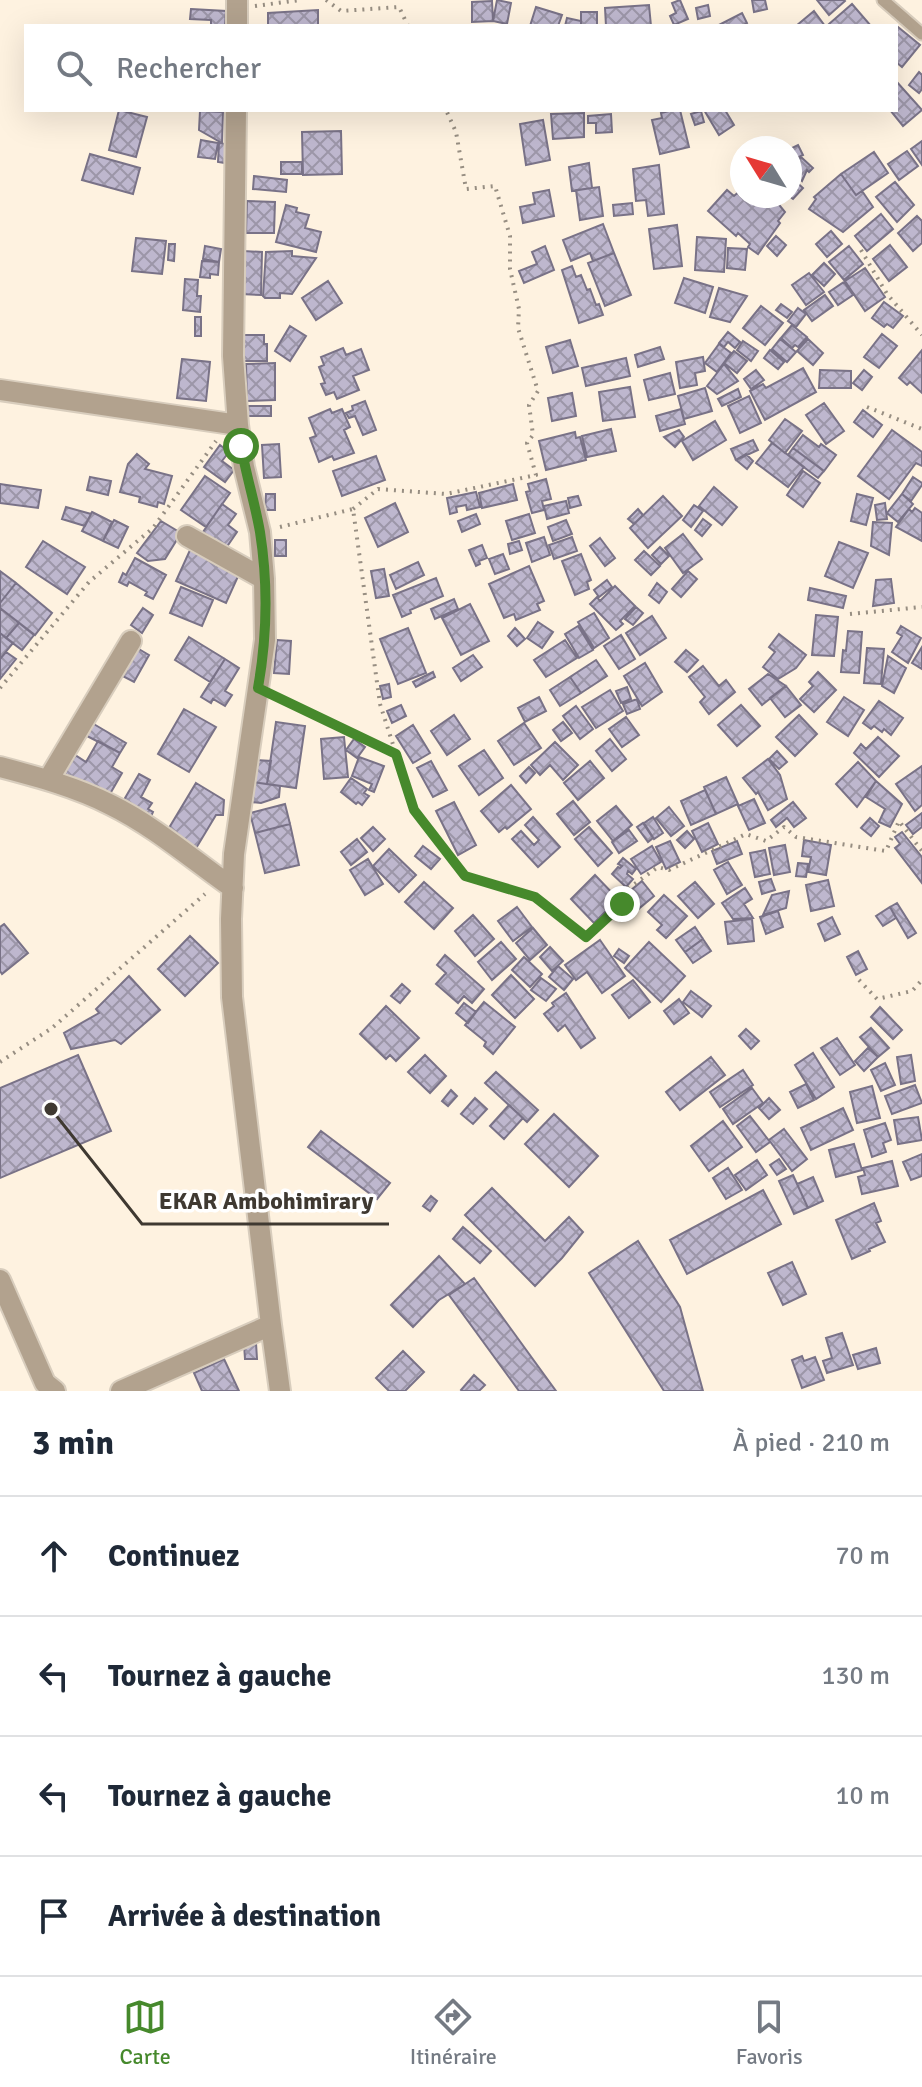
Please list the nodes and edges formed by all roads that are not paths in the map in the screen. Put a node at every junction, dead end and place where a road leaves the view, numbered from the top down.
1 (883, 0) edge
2 (922, 34) edge
3 (236, 112) edge
4 (0, 390) edge
5 (233, 424) junction
6 (187, 536) dead end
7 (264, 579) junction
8 (131, 641) dead end
9 (0, 767) edge
10 (48, 780) junction
11 (227, 884) junction
12 (0, 1280) edge
13 (271, 1325) junction
14 (55, 1391) edge
15 (121, 1391) edge
16 (280, 1391) edge

1 - 2 lane
3 - 5 street
4 - 5 street
5 - 7 street
6 - 7 street
7 - 11 street
8 - 10 street
9 - 10 street
10 - 11 street
11 - 13 street
12 - 14 street
13 - 15 street
13 - 16 street

